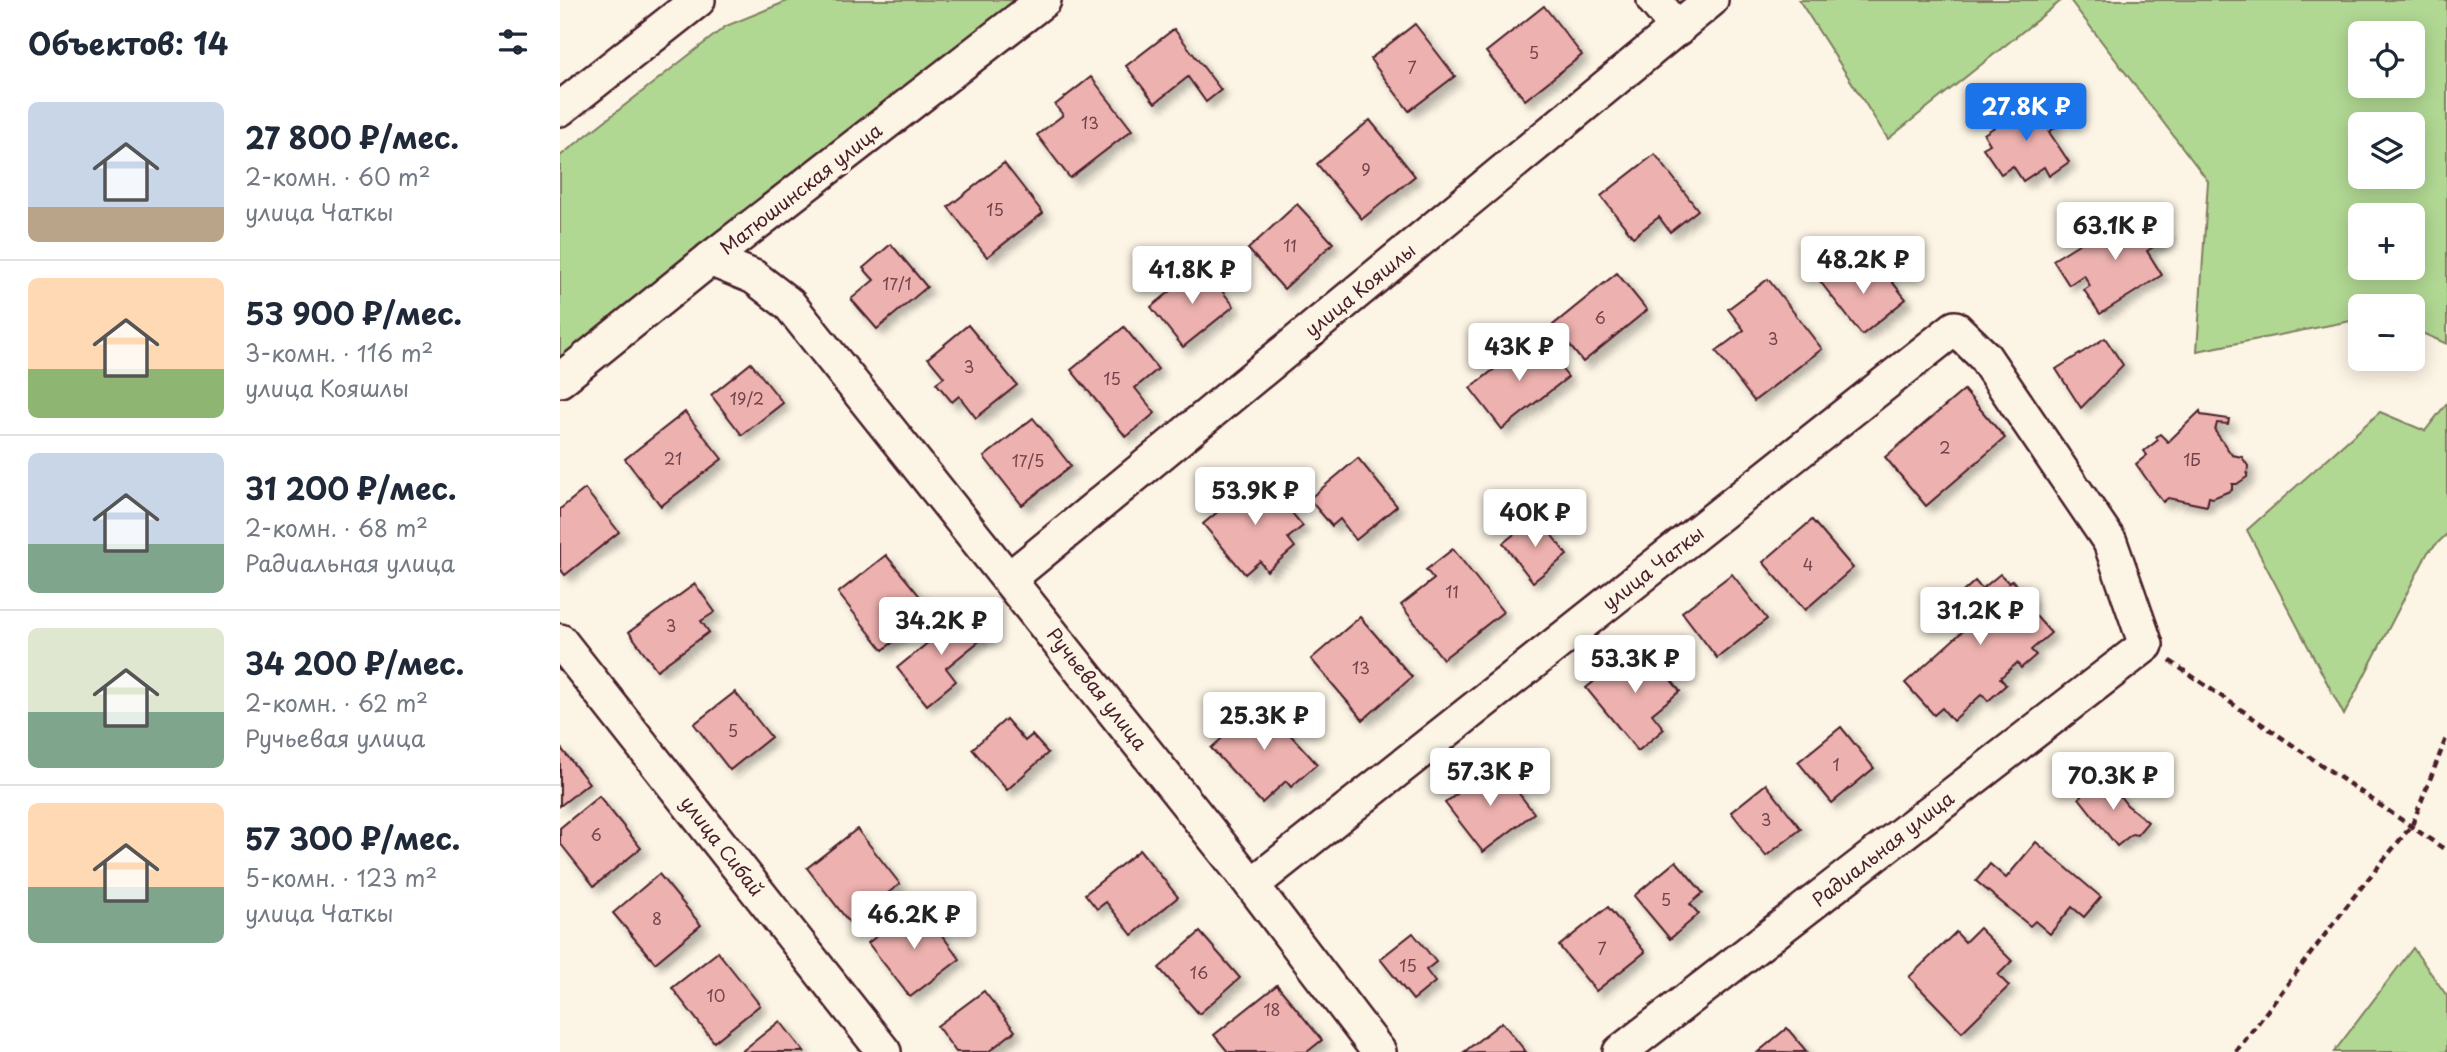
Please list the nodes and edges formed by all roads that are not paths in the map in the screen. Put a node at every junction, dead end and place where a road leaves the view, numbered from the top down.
1 (698, 0) edge
2 (1044, 0) edge
3 (1654, 0) edge
4 (1711, 0) edge
5 (1678, 29) junction
6 (560, 109) edge
7 (710, 259) junction
8 (1955, 328) joint
9 (560, 380) edge
10 (1009, 579) junction
11 (560, 641) edge
12 (1252, 885) junction
13 (884, 1052) edge
14 (1379, 1052) edge
15 (1620, 1052) edge

1 - 6 street
2 - 7 street, Матюшинская улица
3 - 5 street
4 - 5 street, улица Кояшлы
5 - 10 street, улица Кояшлы
7 - 9 street, Матюшинская улица
7 - 10 street, Ручьевая улица
8 - 12 street, улица Чаткы
8 - 15 street, Радиальная улица
10 - 12 street, Ручьевая улица
11 - 13 street, улица Сибай
12 - 14 street, Ручьевая улица

